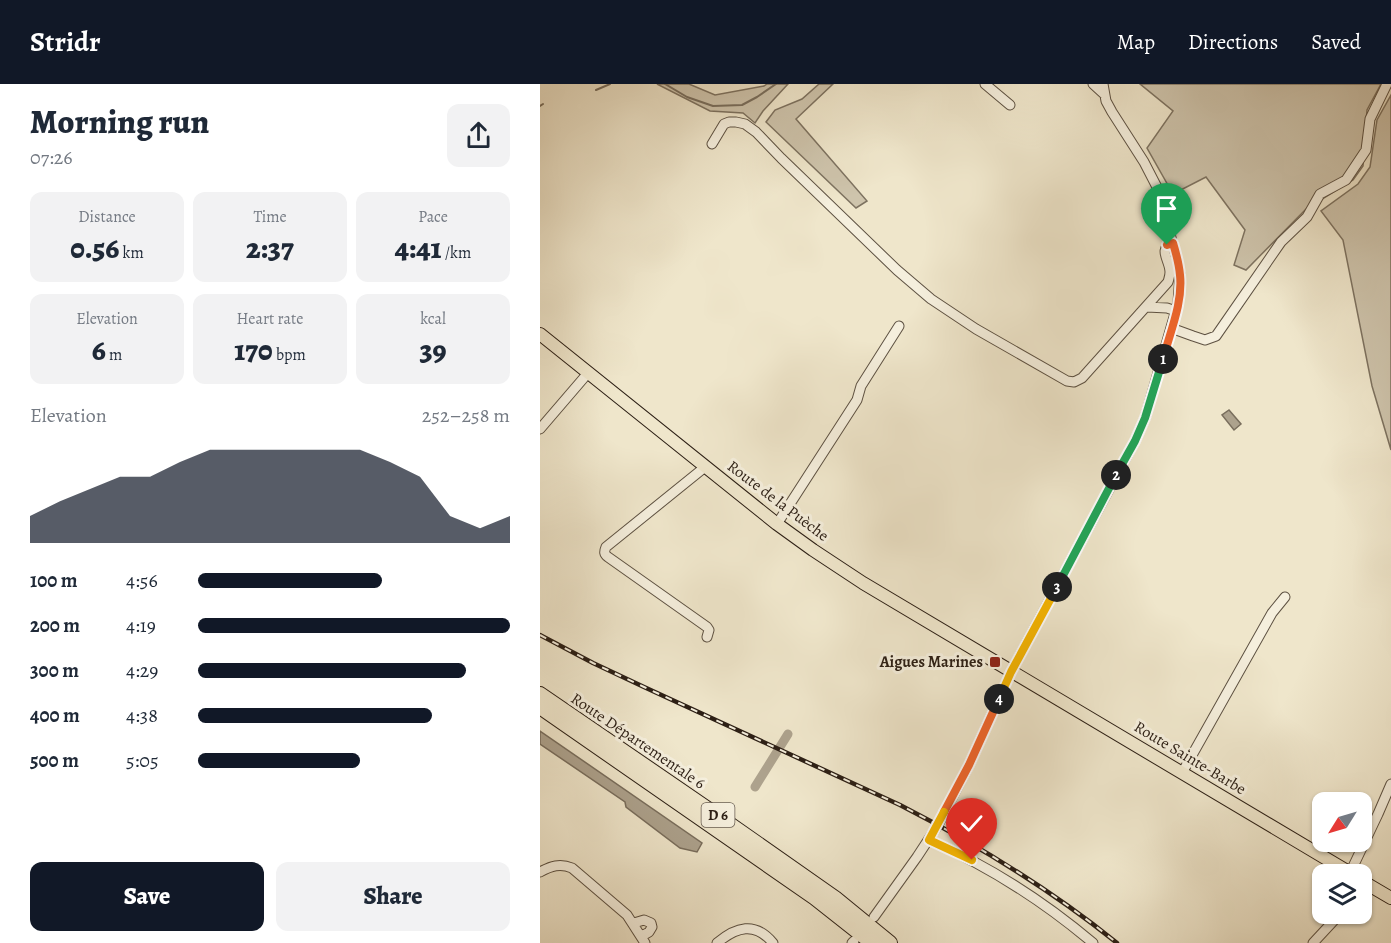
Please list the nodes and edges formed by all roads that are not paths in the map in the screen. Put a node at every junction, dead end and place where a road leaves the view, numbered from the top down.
1 (985, 84) edge
2 (1093, 84) edge
3 (1103, 84) edge
4 (1387, 84) edge
5 (1105, 95) junction
6 (1010, 105) dead end
7 (712, 144) dead end
8 (1173, 243) junction
9 (1147, 307) junction
10 (1176, 311) junction
11 (899, 326) dead end
12 (1171, 328) junction
13 (540, 334) edge
14 (588, 373) junction
15 (540, 429) edge
16 (705, 467) junction
17 (777, 524) junction
18 (1285, 597) dead end
19 (707, 637) dead end
20 (1011, 672) junction
21 (540, 694) edge
22 (540, 707) edge
23 (1182, 773) junction
24 (1391, 784) edge
25 (929, 840) junction
26 (1334, 864) edge
27 (1356, 864) edge
28 (540, 872) edge
29 (1372, 889) edge
30 (1391, 898) edge
31 (874, 916) dead end
32 (634, 923) junction
33 (1331, 924) edge
34 (643, 940) edge
35 (717, 943) edge
36 (773, 943) edge
37 (872, 943) edge
38 (890, 943) edge
39 (1093, 943) edge
40 (1313, 943) edge

1 - 6 street
2 - 5 street
3 - 5 street
4 - 12 street
5 - 8 street
7 - 9 street
8 - 9 street
8 - 10 street
9 - 10 street
10 - 12 street
11 - 17 street
12 - 20 street
13 - 14 main road, Route de la Puèche
14 - 15 street
14 - 16 main road, Route de la Puèche
16 - 17 main road, Route de la Puèche
16 - 19 street
17 - 20 main road, Route de la Puèche
18 - 23 street
20 - 23 main road, Route Sainte-Barbe
20 - 25 street
21 - 38 highway, Route Départementale 6 / D 6
22 - 37 highway, Route Départementale 6 / D 6
23 - 26 main road, Route Sainte-Barbe
24 - 27 street
25 - 31 street
25 - 39 street
28 - 32 street
29 - 30 main road
32 - 34 street
32 - 34 street
33 - 40 street
35 - 36 street

